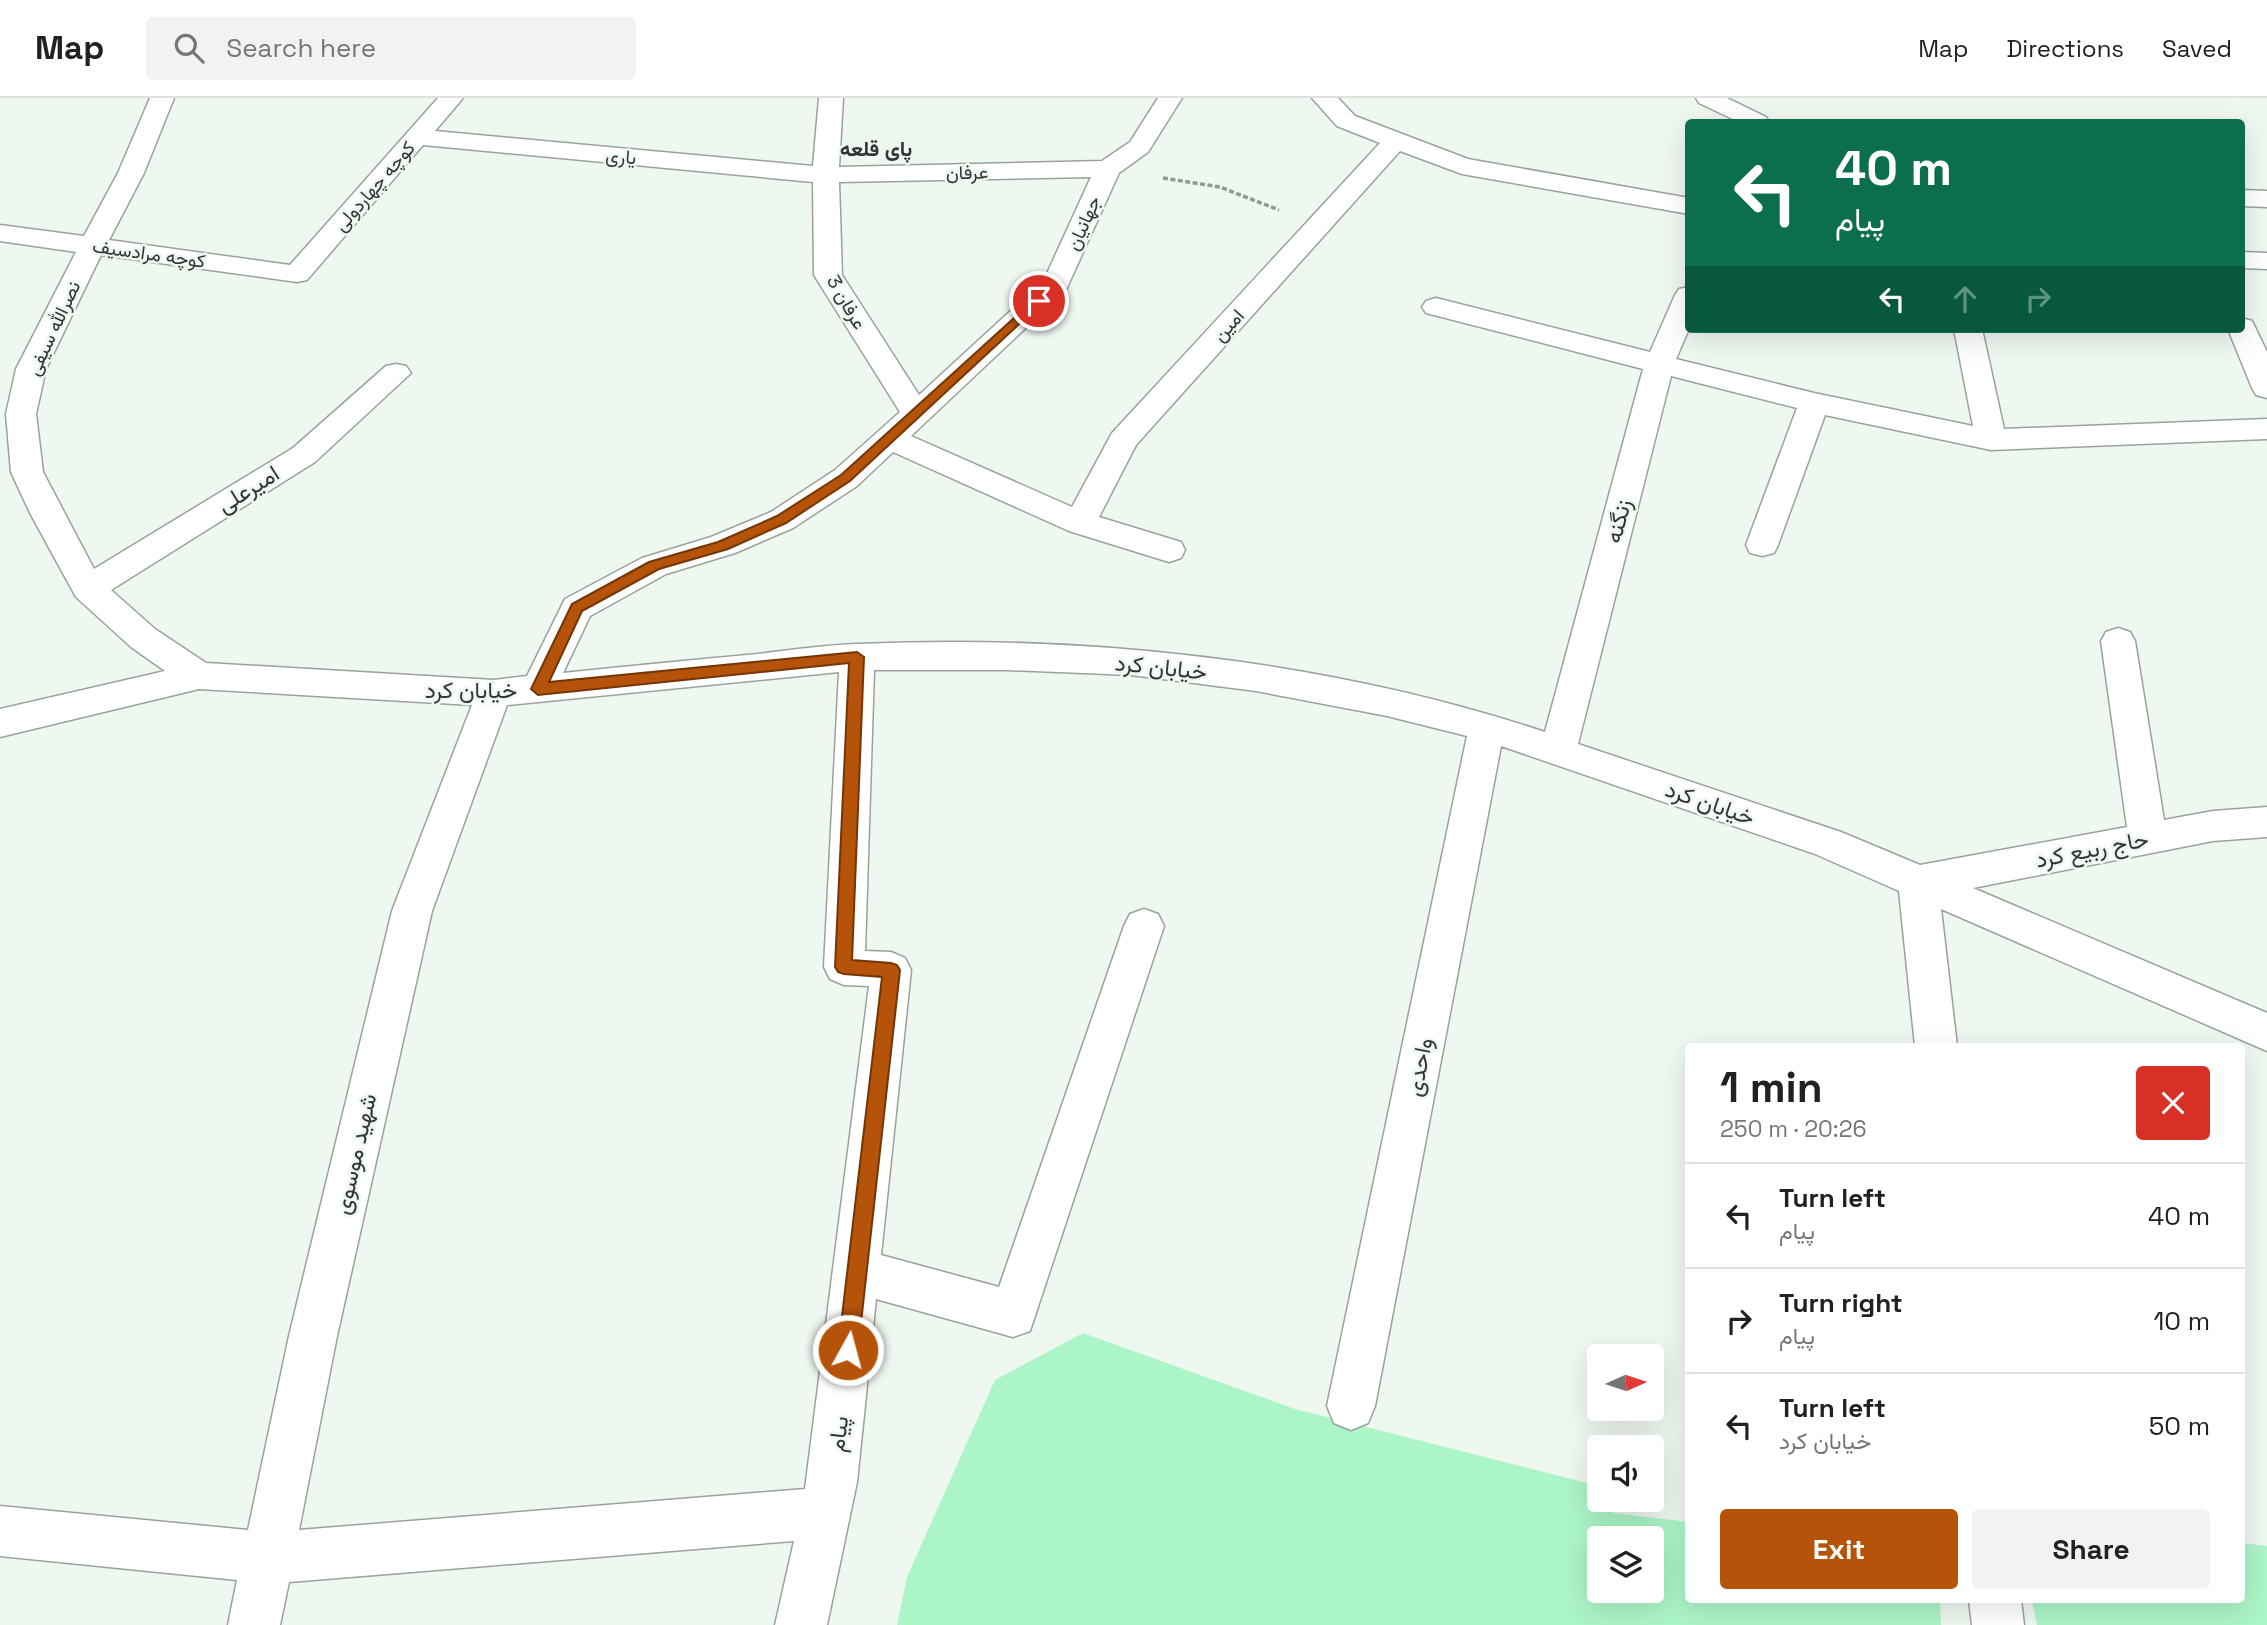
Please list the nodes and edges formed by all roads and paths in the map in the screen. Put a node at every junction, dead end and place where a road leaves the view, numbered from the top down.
1 (162, 98) edge
2 (451, 98) edge
3 (831, 98) edge
4 (1170, 98) edge
5 (1324, 98) edge
6 (1708, 98) edge
7 (1751, 119) edge
8 (416, 137) junction
9 (1396, 141) junction
10 (1108, 169) junction
11 (827, 175) junction
12 (2245, 198) edge
13 (2267, 199) edge
14 (1685, 205) edge
15 (1319, 225) junction
16 (0, 233) edge
17 (93, 246) junction
18 (2245, 260) edge
19 (2267, 261) edge
20 (297, 274) joint
21 (1685, 304) edge
22 (1436, 307) dead end
23 (1969, 333) edge
24 (2244, 333) edge
25 (1660, 362) junction
26 (396, 373) dead end
27 (2267, 388) edge
28 (1814, 403) junction
29 (916, 414) junction
30 (2267, 429) edge
31 (889, 438) junction
32 (1991, 440) junction
33 (1080, 523) junction
34 (1762, 545) dead end
35 (1169, 550) dead end
36 (88, 589) junction
37 (2118, 641) dead end
38 (857, 657) junction
39 (199, 676) junction
40 (538, 689) junction
41 (494, 693) junction
42 (0, 723) edge
43 (1487, 727) junction
44 (1558, 752) junction
45 (2267, 822) edge
46 (2148, 838) junction
47 (1918, 882) junction
48 (1144, 926) dead end
49 (2267, 1032) edge
50 (1936, 1043) edge
51 (857, 1271) junction
52 (1351, 1406) dead end
53 (825, 1513) junction
54 (0, 1531) edge
55 (269, 1558) junction
56 (1995, 1603) edge
57 (254, 1625) edge
58 (801, 1625) edge
59 (1998, 1625) edge

1 - 17 street, نصرالله سیفی
2 - 8 street, کوچه چهاردولی
3 - 11 street, عرفان 3
4 - 10 street, جهانیان
5 - 9 street
6 - 7 street
8 - 11 street, یاری
8 - 20 street, کوچه چهاردولی
9 - 14 street
9 - 15 street, امین
10 - 11 street, عرفان
10 - 15 path
10 - 29 street, جهانیان
11 - 29 street, عرفان 3
12 - 13 street
15 - 33 street, امین
16 - 17 street, کوچه مرادسیف
17 - 20 street, کوچه مرادسیف
17 - 36 street, نصرالله سیفی
18 - 19 street
21 - 25 street, زنگنه
22 - 25 street
23 - 32 street
24 - 27 street
25 - 28 street
25 - 44 street, زنگنه
26 - 36 street, امیرعلی
28 - 32 street
28 - 34 street
29 - 31 street, جهانیان
30 - 32 street
31 - 33 street
31 - 40 street, جهانیان
33 - 35 street
36 - 39 street, نصرالله سیفی
37 - 46 street
38 - 40 street, خیابان کرد
38 - 43 street, خیابان کرد
38 - 51 street, پیام
39 - 41 street, خیابان کرد
39 - 42 street, خیابان کرد
40 - 41 street, خیابان کرد
41 - 55 street, شهید موسوی
43 - 44 street, خیابان کرد
43 - 52 street, واحدی
44 - 47 street, خیابان کرد
45 - 46 street, حاج ربیع کرد
46 - 47 street, حاج ربیع کرد
47 - 49 street, خیابان کرد
47 - 50 street
48 - 51 street
51 - 53 street, پیام
53 - 55 street
53 - 58 street, پیام
54 - 55 street
55 - 57 street, شهید موسوی
56 - 59 street

